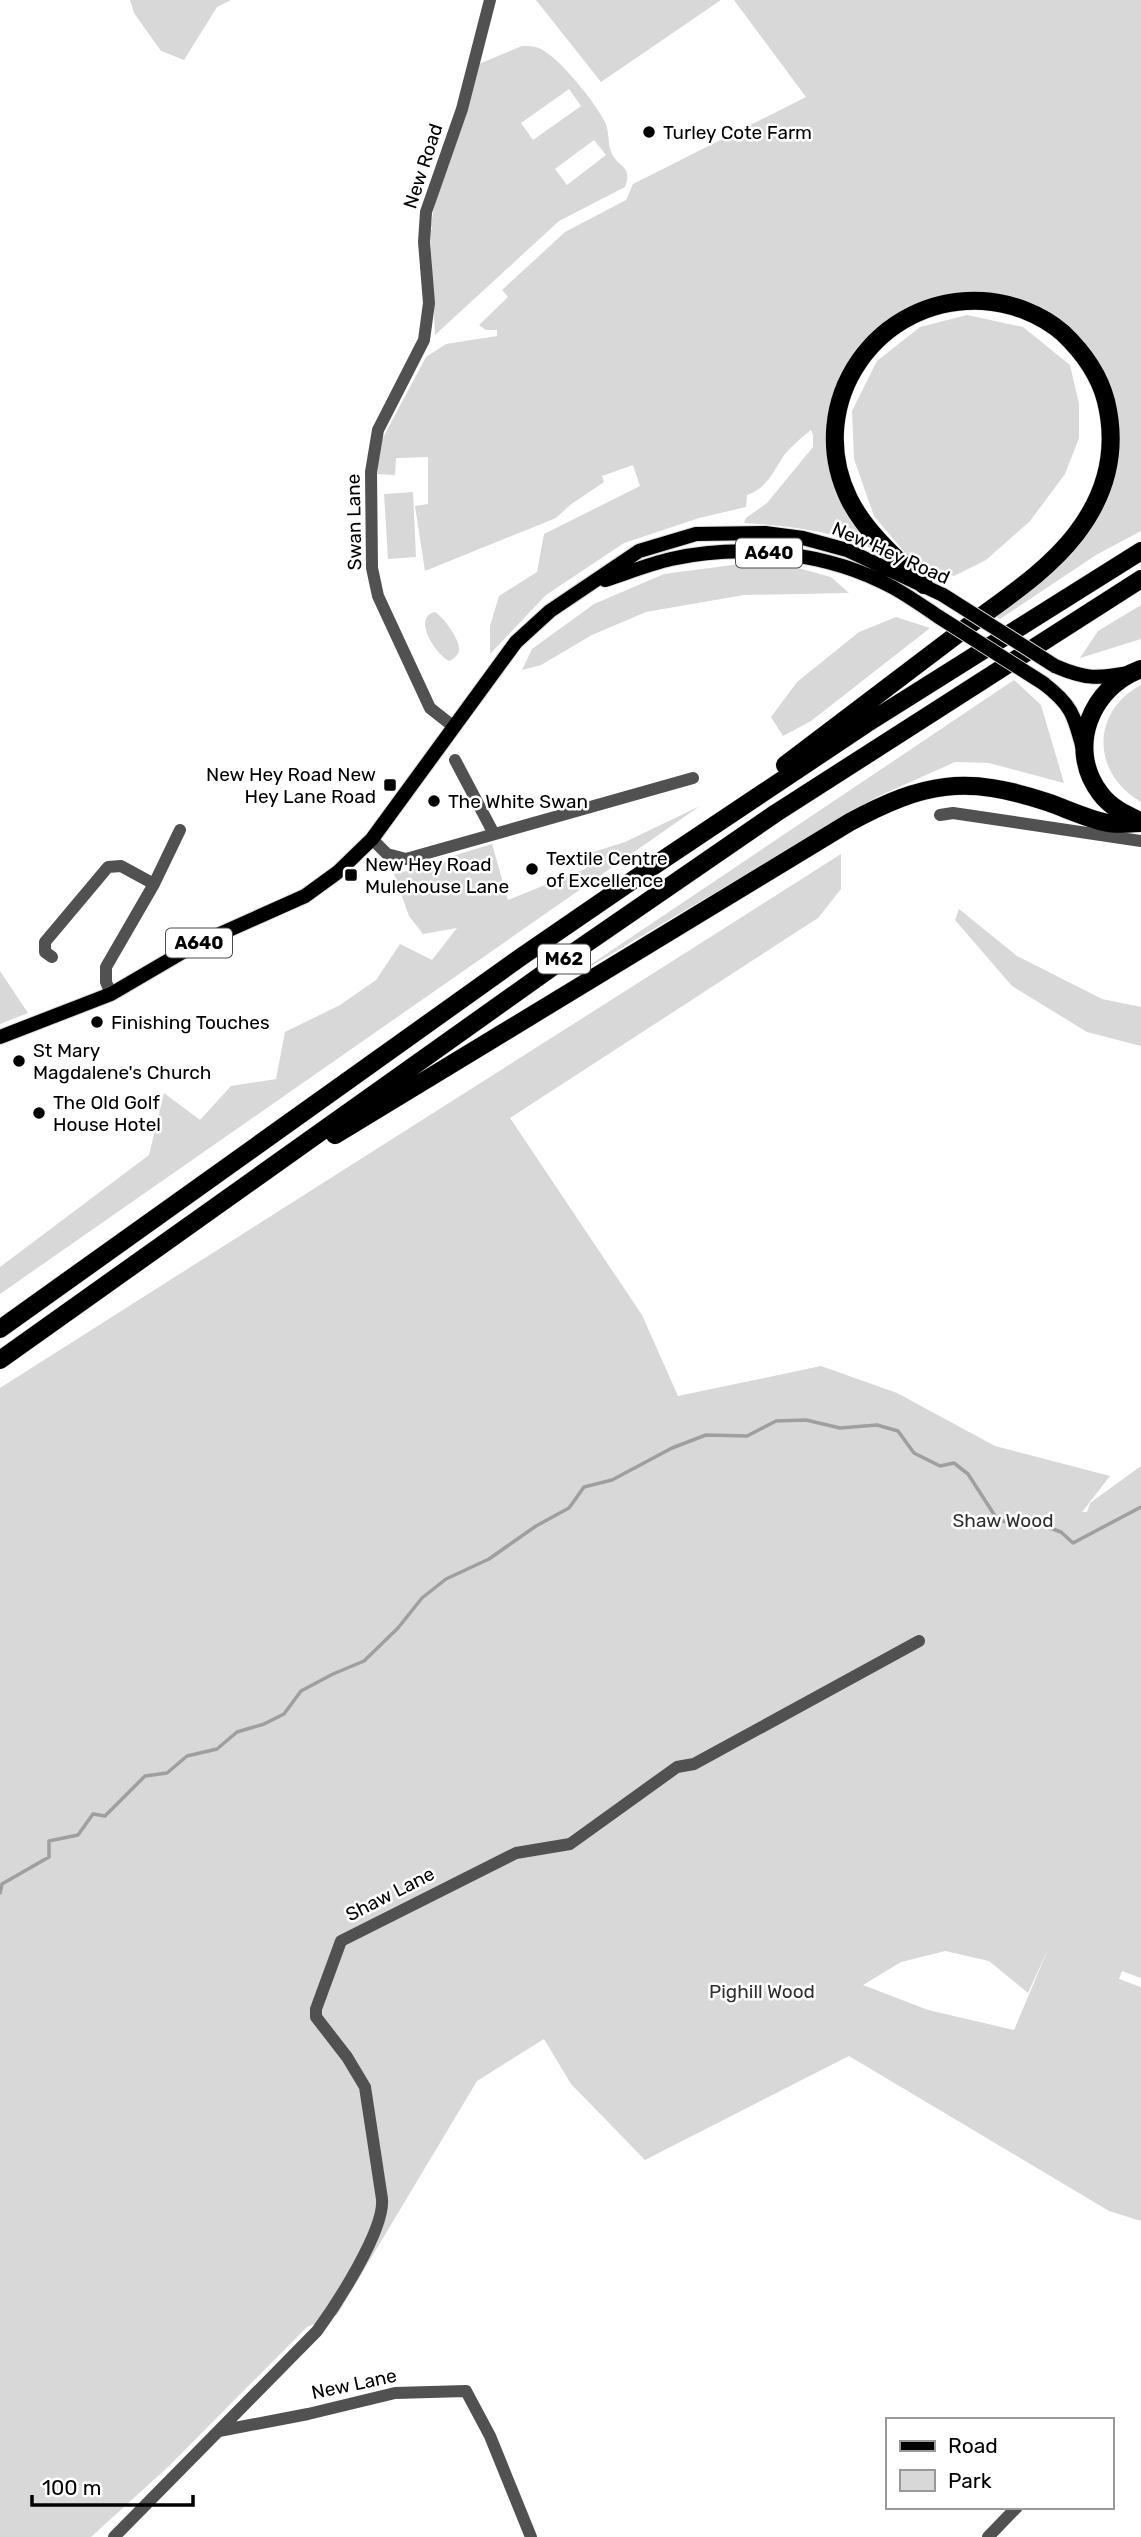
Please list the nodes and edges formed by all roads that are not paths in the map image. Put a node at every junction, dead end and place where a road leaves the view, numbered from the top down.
1 (490, 0) edge
2 (422, 346) joint
3 (1141, 551) edge
4 (1141, 579) edge
5 (924, 584) junction
6 (588, 585) junction
7 (1135, 671) edge
8 (454, 727) junction
9 (1084, 754) junction
10 (454, 760) dead end
11 (693, 778) dead end
12 (940, 815) dead end
13 (1141, 822) edge
14 (180, 830) dead end
15 (494, 834) junction
16 (372, 839) junction
17 (1141, 841) edge
18 (654, 865) junction
19 (154, 884) junction
20 (52, 957) dead end
21 (111, 994) junction
22 (0, 1037) edge
23 (210, 1211) junction
24 (0, 1329) edge
25 (0, 1360) edge
26 (919, 1641) dead end
27 (219, 2431) junction
28 (1015, 2509) edge
29 (114, 2537) edge
30 (531, 2537) edge
31 (988, 2537) edge

1 - 2 street, New Road
2 - 8 street, Swan Lane
3 - 18 highway, M62
4 - 23 highway, M62
5 - 6 main road, New Hey Road / A640
5 - 7 main road, New Hey Road / A640, bridge
5 - 18 highway
6 - 8 main road, New Hey Road / A640
6 - 9 main road, New Hey Road / A640, bridge
7 - 9 highway, A640
8 - 16 main road, New Hey Road / A640
9 - 13 highway, A640
10 - 15 street
11 - 15 street
12 - 17 street
13 - 23 highway
14 - 19 street
15 - 16 street
16 - 21 main road, New Hey Road / A640
18 - 24 highway, M62
19 - 20 street
19 - 21 street
21 - 22 main road, New Hey Road / A640
23 - 25 highway, M62
26 - 27 street, Shaw Lane
27 - 29 street
27 - 30 street, New Lane
28 - 31 street

